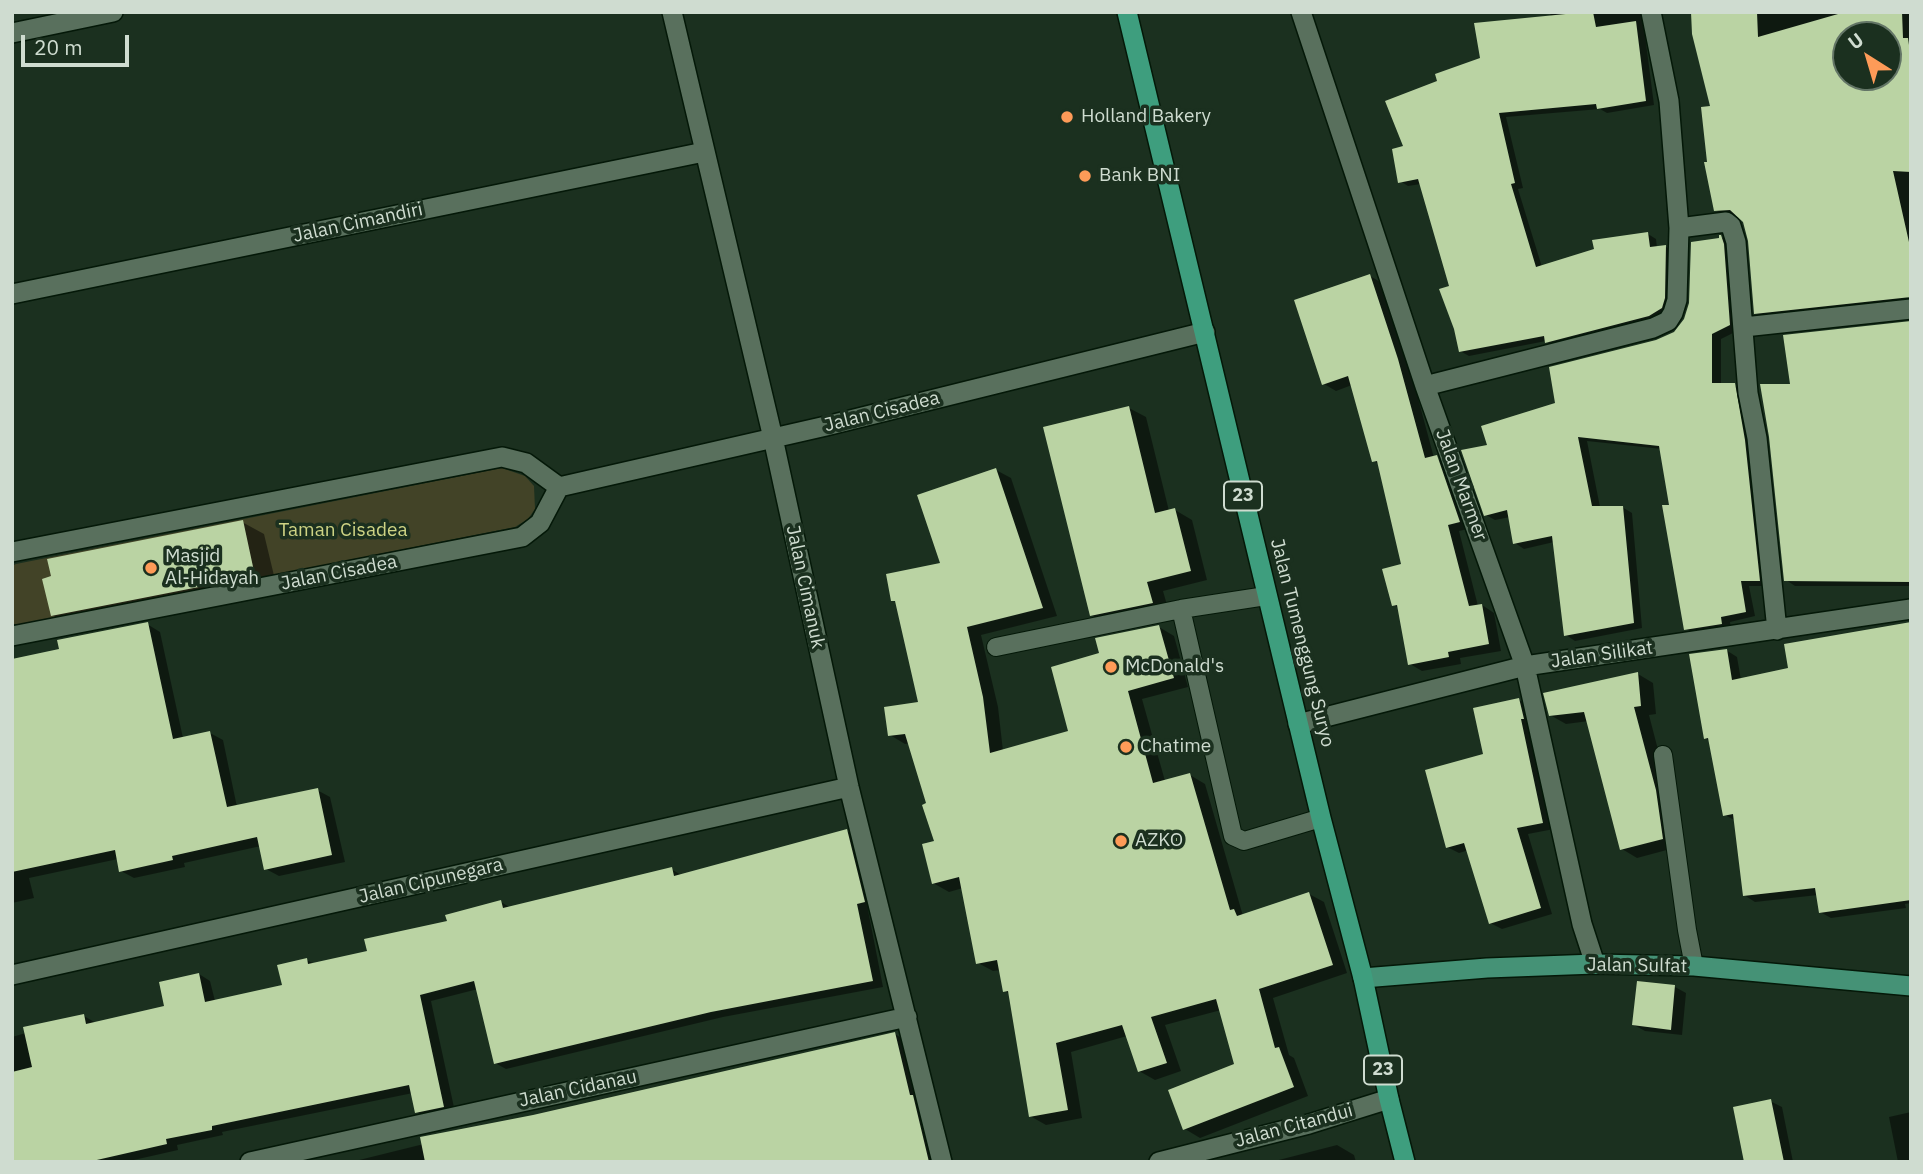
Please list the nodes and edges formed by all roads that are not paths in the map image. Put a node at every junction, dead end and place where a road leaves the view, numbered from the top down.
1 (113, 12) edge
2 (672, 12) edge
3 (1127, 12) edge
4 (1301, 12) edge
5 (1651, 12) edge
6 (12, 33) edge
7 (704, 152) junction
8 (1679, 228) junction
9 (12, 294) edge
10 (1911, 309) edge
11 (1744, 327) junction
12 (1205, 332) junction
13 (1425, 386) junction
14 (773, 438) junction
15 (559, 486) junction
16 (12, 552) edge
17 (1266, 596) junction
18 (1181, 609) junction
19 (1911, 609) edge
20 (1777, 630) junction
21 (12, 636) edge
22 (996, 647) dead end
23 (1525, 666) junction
24 (1298, 724) junction
25 (1663, 755) dead end
26 (849, 787) junction
27 (1321, 818) junction
28 (1594, 964) junction
29 (1694, 966) junction
30 (12, 975) edge
31 (1363, 978) junction
32 (1911, 986) edge
33 (907, 1017) junction
34 (1389, 1099) junction
35 (250, 1162) edge
36 (942, 1162) edge
37 (1159, 1162) edge
38 (1405, 1162) edge

1 - 6 street
2 - 7 street, Jalan Cimanuk
3 - 12 highway, Jalan Tumenggung Suryo / 23
4 - 13 street, Jalan Marmer
5 - 8 street
7 - 9 street, Jalan Cimandiri
7 - 14 street, Jalan Cimanuk
8 - 11 street
8 - 13 street
10 - 11 street
11 - 20 street
12 - 14 street, Jalan Cisadea
12 - 17 highway, Jalan Tumenggung Suryo / 23
13 - 23 street, Jalan Marmer
14 - 15 street, Jalan Cisadea
14 - 26 street, Jalan Cimanuk
15 - 16 street
15 - 21 street, Jalan Cisadea
17 - 18 lane
17 - 24 highway, Jalan Tumenggung Suryo / 23
18 - 22 lane
18 - 27 lane
19 - 20 street, Jalan Silikat
20 - 23 street, Jalan Silikat
23 - 24 street, Jalan Silikat
23 - 28 street, Jalan Marmer
24 - 27 highway, Jalan Tumenggung Suryo / 23
25 - 29 lane
26 - 30 street, Jalan Cipunegara
26 - 33 street, Jalan Cimanuk
27 - 31 highway, Jalan Tumenggung Suryo / 23
28 - 29 main road, Jalan Sulfat
28 - 31 main road, Jalan Sulfat
29 - 32 main road, Jalan Sulfat
31 - 34 highway, Jalan Tumenggung Suryo / 23
33 - 35 street, Jalan Cidanau
33 - 36 street, Jalan Cimanuk
34 - 37 street, Jalan Citandui
34 - 38 highway, Jalan Tumenggung Suryo / 23

